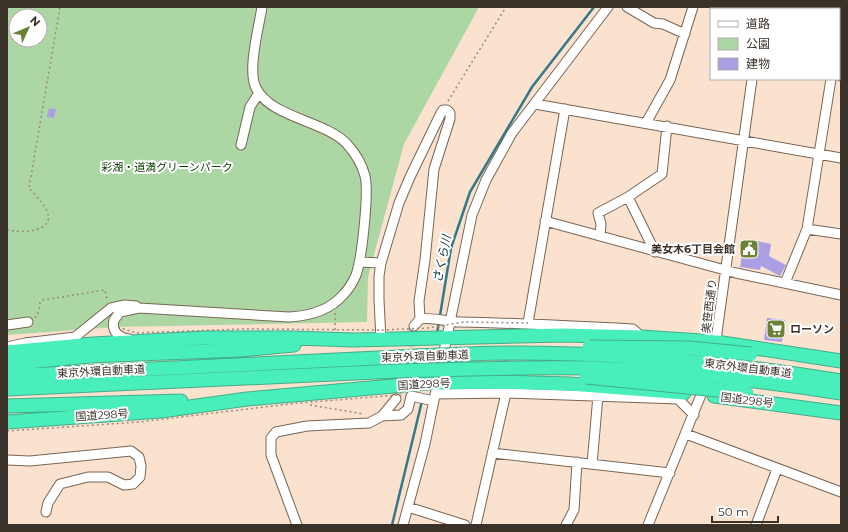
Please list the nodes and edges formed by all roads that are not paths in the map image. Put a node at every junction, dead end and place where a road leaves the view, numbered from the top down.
1 (262, 7) edge
2 (608, 7) edge
3 (627, 7) edge
4 (693, 7) edge
5 (685, 34) junction
6 (752, 80) edge
7 (831, 80) edge
8 (258, 93) junction
9 (535, 104) junction
10 (564, 109) junction
11 (646, 123) junction
12 (667, 126) junction
13 (744, 142) junction
14 (241, 145) dead end
15 (819, 154) junction
16 (841, 158) edge
17 (628, 197) junction
18 (545, 221) junction
19 (807, 228) junction
20 (841, 234) edge
21 (600, 236) junction
22 (655, 252) junction
23 (359, 262) junction
24 (381, 263) junction
25 (725, 270) junction
26 (785, 283) junction
27 (840, 291) edge
28 (139, 308) junction
29 (424, 318) junction
30 (28, 322) road end
31 (449, 322) junction
32 (528, 323) junction
33 (7, 325) edge
34 (414, 326) tunnel mouth
35 (381, 335) junction
36 (642, 337) junction
37 (441, 339) junction
38 (354, 340) junction
39 (139, 342) junction
40 (716, 342) junction
41 (7, 348) edge
42 (7, 352) edge
43 (511, 353) junction
44 (841, 361) edge
45 (7, 364) edge
46 (480, 368) junction
47 (841, 368) edge
48 (7, 376) edge
49 (841, 380) edge
50 (7, 389) edge
51 (431, 389) junction
52 (506, 393) junction
53 (841, 393) edge
54 (703, 394) junction
55 (598, 396) junction
56 (398, 397) tunnel mouth
57 (247, 399) junction
58 (7, 406) edge
59 (841, 406) edge
60 (841, 413) edge
61 (694, 415) junction
62 (382, 416) junction
63 (7, 422) edge
64 (686, 434) junction
65 (492, 453) junction
66 (7, 460) edge
67 (577, 462) junction
68 (592, 464) junction
69 (777, 469) junction
70 (670, 474) junction
71 (841, 492) edge
72 (408, 507) junction
73 (46, 512) dead end
74 (568, 524) edge
75 (297, 525) edge
76 (403, 525) edge
77 (465, 525) edge
78 (476, 525) edge
79 (648, 525) edge
80 (756, 525) edge

1 - 8 street
2 - 9 street
3 - 5 street
4 - 5 street
5 - 11 street
6 - 13 street, 美笹西通り
7 - 15 street
8 - 14 street
8 - 23 street
9 - 10 street
9 - 31 street
10 - 11 street
10 - 18 street
11 - 12 street
12 - 13 street
12 - 17 street
13 - 15 street
13 - 25 street, 美笹西通り
15 - 16 street
15 - 19 street
17 - 21 street
17 - 22 street
18 - 21 street
18 - 32 street
19 - 20 street
19 - 26 street
21 - 22 street
22 - 25 street
23 - 24 street
23 - 28 street
24 - 29 street
24 - 35 street
25 - 26 street
25 - 40 street, 美笹西通り
26 - 27 street
28 - 39 street
28 - 41 street
29 - 31 street
29 - 34 street
30 - 33 street
31 - 32 street
31 - 37 street
32 - 36 street
35 - 37 highway
35 - 38 highway
36 - 37 highway
36 - 40 highway
37 - 51 street
38 - 39 highway
38 - 45 highway
39 - 42 highway
40 - 44 highway
40 - 54 street, 美笹西通り
43 - 47 highway, bridge
43 - 48 highway, 東京外環自動車道, bridge
43 - 49 highway, 東京外環自動車道, bridge
46 - 50 highway, 東京外環自動車道, bridge
46 - 53 highway, 東京外環自動車道, bridge
46 - 59 highway, bridge
51 - 52 street
51 - 54 highway, 国道298号
51 - 57 highway, 国道298号
51 - 62 street
51 - 72 street
52 - 55 street
52 - 65 street
54 - 60 highway, 国道298号
54 - 61 street, 美笹西通り
55 - 61 street
55 - 68 street
56 - 62 street
57 - 58 highway
57 - 63 highway, 国道298号
61 - 64 street, 美笹西通り
62 - 75 street
64 - 69 street
64 - 70 street, 美笹西通り
65 - 67 street
65 - 78 street
66 - 73 street
67 - 68 street
67 - 74 street
68 - 70 street
69 - 71 street
69 - 80 street
70 - 79 street, 美笹西通り
72 - 76 street
72 - 77 street

